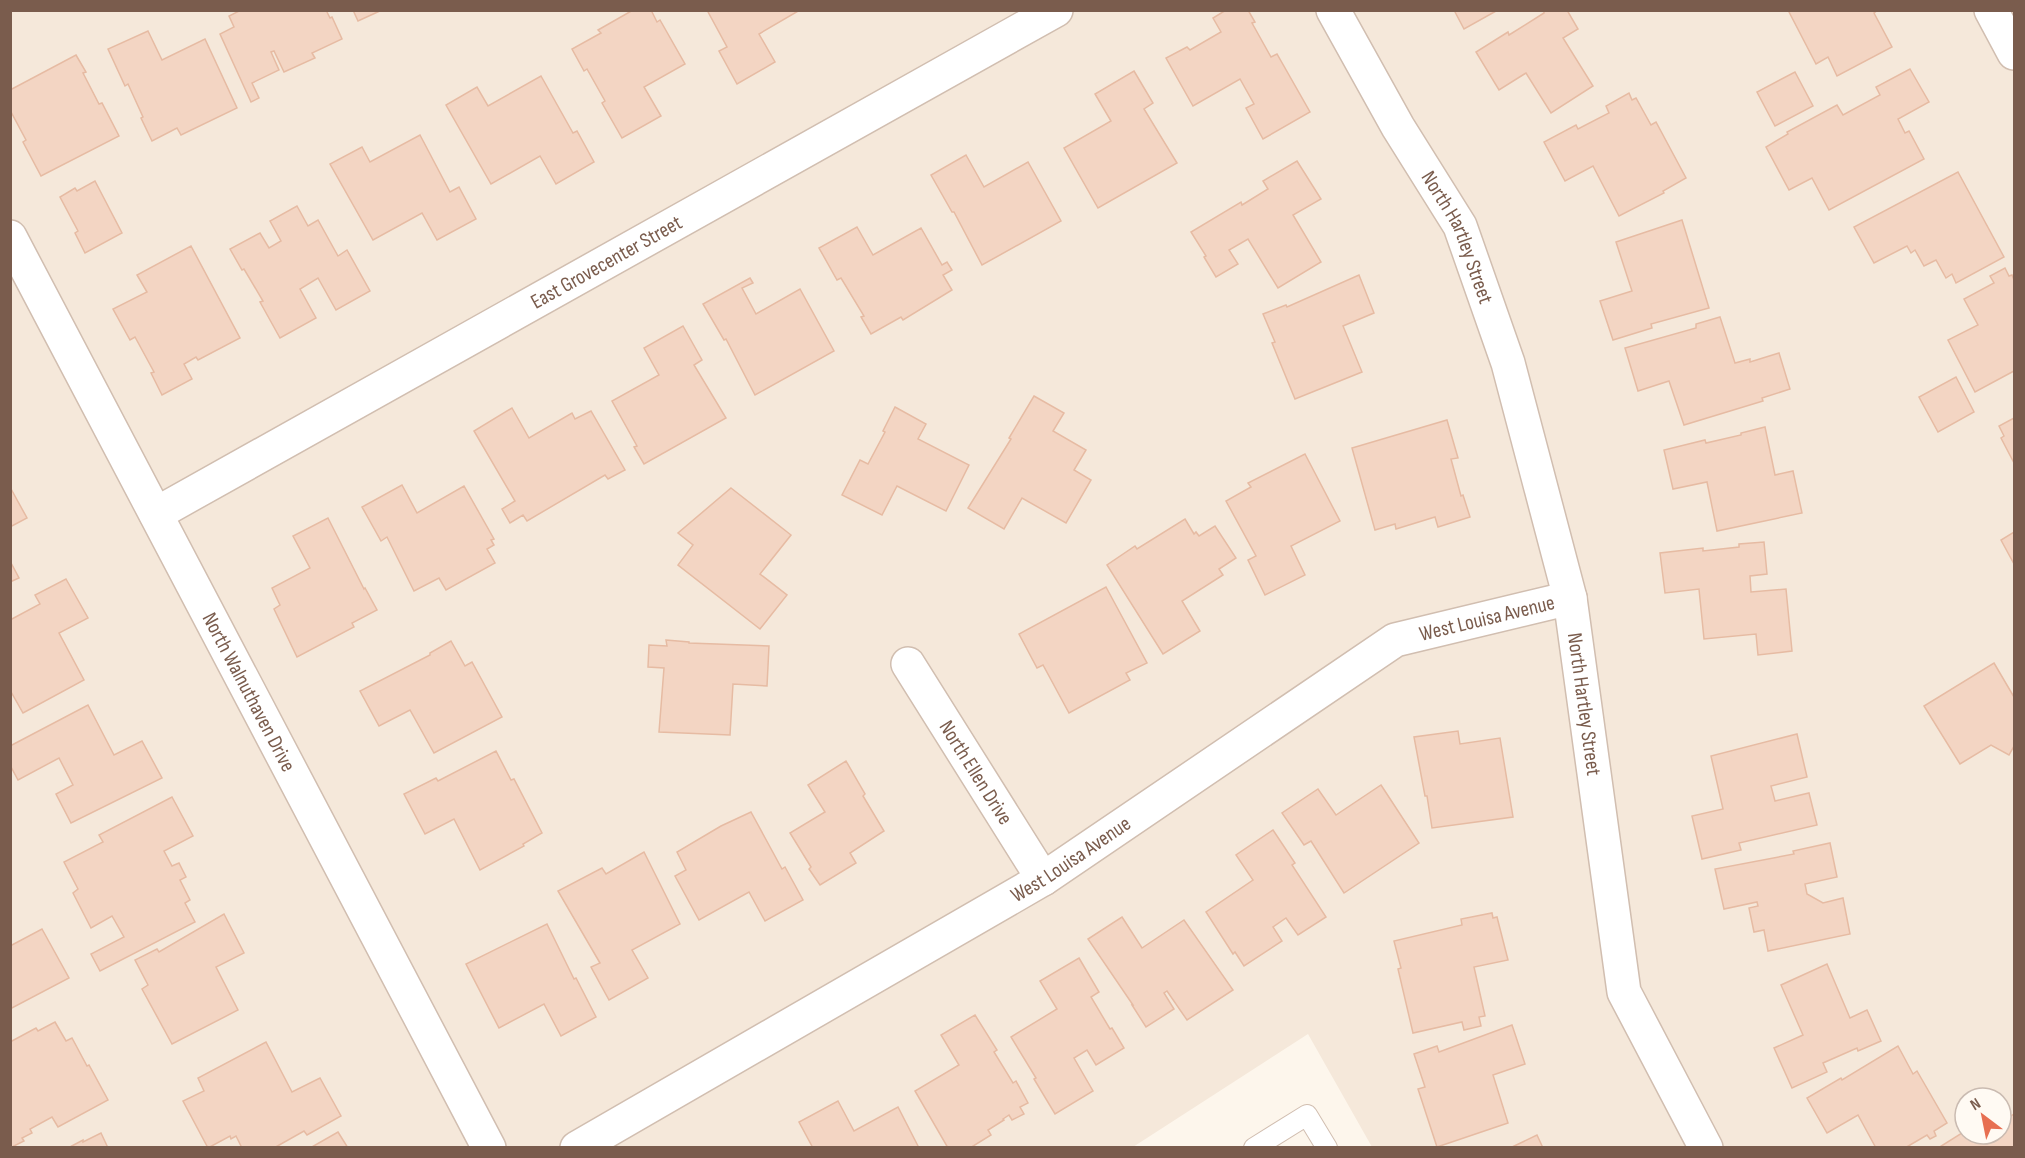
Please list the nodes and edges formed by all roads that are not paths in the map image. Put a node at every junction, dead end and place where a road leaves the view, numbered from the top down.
1 (1056, 10) edge
2 (1334, 10) edge
3 (1992, 10) edge
4 (2014, 53) edge
5 (10, 237) edge
6 (156, 514) junction
7 (1570, 598) junction
8 (908, 664) dead end
9 (1043, 879) junction
10 (489, 1148) edge
11 (577, 1148) edge
12 (1254, 1148) edge
13 (1327, 1148) edge
14 (1706, 1148) edge

1 - 6 street, East Grovecenter Street
2 - 7 street, North Hartley Street
3 - 4 street
5 - 6 street, North Walnuthaven Drive
6 - 10 street, North Walnuthaven Drive
7 - 9 street, West Louisa Avenue
7 - 14 street, North Hartley Street
8 - 9 street, North Ellen Drive
9 - 11 street, West Louisa Avenue
12 - 13 lane

